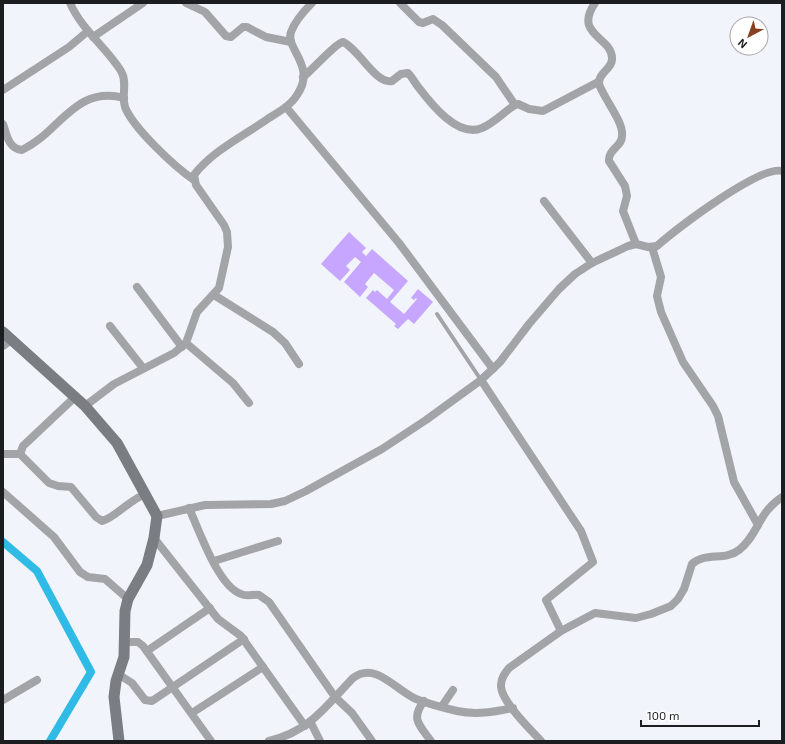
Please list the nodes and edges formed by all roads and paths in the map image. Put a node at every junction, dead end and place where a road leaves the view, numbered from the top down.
1 (70, 3) edge
2 (143, 3) edge
3 (186, 3) edge
4 (312, 3) edge
5 (400, 3) edge
6 (595, 3) edge
7 (90, 34) junction
8 (291, 42) junction
9 (303, 77) junction
10 (598, 82) junction
11 (3, 90) edge
12 (124, 98) junction
13 (515, 105) junction
14 (286, 107) junction
15 (3, 124) edge
16 (782, 171) edge
17 (194, 180) junction
18 (544, 201) dead end
19 (636, 244) junction
20 (652, 247) junction
21 (592, 263) junction
22 (137, 287) dead end
23 (214, 295) junction
24 (437, 314) dead end
25 (110, 326) dead end
26 (6, 339) edge
27 (184, 345) junction
28 (299, 364) dead end
29 (143, 368) junction
30 (493, 369) junction
31 (481, 380) junction
32 (75, 397) junction
33 (250, 403) dead end
34 (86, 406) junction
35 (3, 454) edge
36 (20, 454) junction
37 (3, 492) edge
38 (146, 494) junction
39 (782, 497) edge
40 (189, 508) junction
41 (157, 516) junction
42 (758, 525) junction
43 (154, 538) junction
44 (278, 541) dead end
45 (214, 561) junction
46 (128, 599) junction
47 (210, 608) junction
48 (561, 631) junction
49 (244, 639) junction
50 (126, 642) junction
51 (147, 651) junction
52 (263, 667) junction
53 (118, 674) junction
54 (37, 680) dead end
55 (174, 687) junction
56 (453, 690) dead end
57 (335, 697) junction
58 (3, 700) edge
59 (424, 701) junction
60 (442, 706) junction
61 (513, 708) junction
62 (192, 713) junction
63 (308, 724) junction
64 (274, 740) edge
65 (119, 741) edge
66 (211, 741) edge
67 (320, 741) edge
68 (372, 741) edge
69 (431, 741) edge
70 (541, 741) edge

1 - 7 street
2 - 7 street
3 - 8 street
4 - 8 street
5 - 13 street
6 - 10 street
7 - 11 street
7 - 12 street
8 - 9 street
9 - 13 street
9 - 14 street
10 - 13 street
10 - 19 street
12 - 15 street
12 - 17 street
14 - 17 street
14 - 30 street
16 - 20 street
17 - 23 street
18 - 21 street
19 - 20 street
19 - 21 street
20 - 42 street
21 - 30 street
22 - 27 street
23 - 27 street
23 - 28 street
24 - 31 lane
25 - 29 street
26 - 32 street
27 - 29 street
27 - 33 street
29 - 34 street
30 - 31 street
31 - 40 street
31 - 48 street
32 - 34 street
32 - 36 street
34 - 38 street
35 - 36 street
36 - 38 street
37 - 46 street
38 - 41 street
39 - 42 street
40 - 41 street
40 - 45 street
41 - 43 street
42 - 48 street
43 - 46 street
43 - 47 street
44 - 45 street
45 - 57 street
46 - 50 street
47 - 49 street
47 - 51 street
48 - 61 street
49 - 52 street
49 - 55 street
50 - 51 street
50 - 53 street
51 - 55 street
52 - 62 street
52 - 63 street
53 - 55 street
53 - 65 street
54 - 58 street
55 - 62 street
56 - 60 street
57 - 59 street
57 - 63 street
57 - 68 street
59 - 60 street
59 - 69 street
60 - 61 street
61 - 70 street
62 - 66 street
63 - 64 street
63 - 67 street

